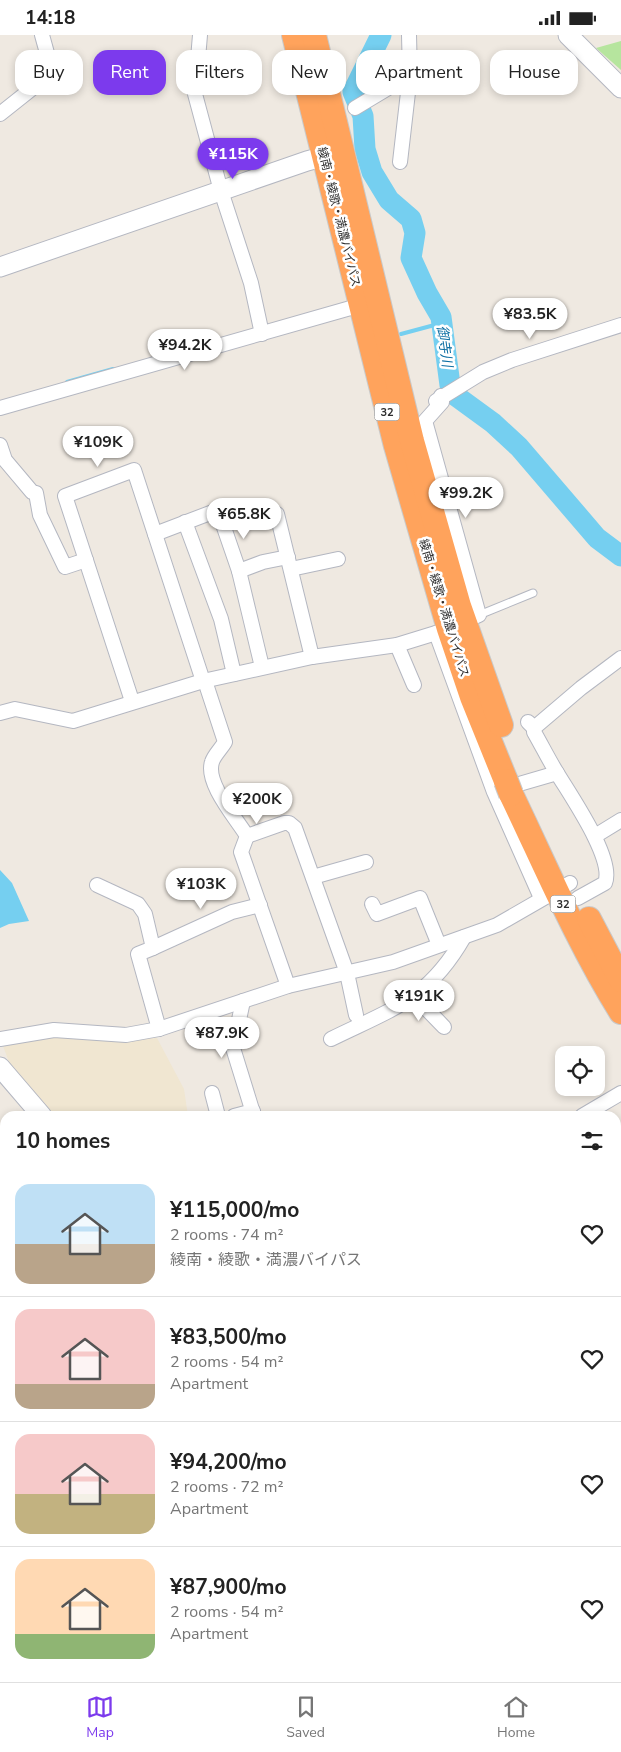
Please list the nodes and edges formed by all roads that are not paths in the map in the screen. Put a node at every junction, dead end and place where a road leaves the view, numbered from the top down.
1 (42, 35) edge
2 (200, 35) edge
3 (294, 35) edge
4 (314, 35) edge
5 (409, 35) edge
6 (568, 35) edge
7 (409, 50) edge
8 (621, 88) edge
9 (377, 95) edge
10 (408, 95) edge
11 (359, 106) dead end
12 (0, 114) edge
13 (332, 154) junction
14 (400, 162) dead end
15 (221, 191) junction
16 (0, 267) edge
17 (361, 305) junction
18 (621, 325) edge
19 (261, 330) junction
20 (449, 393) junction
21 (0, 408) edge
22 (407, 421) junction
23 (0, 445) edge
24 (277, 514) dead end
25 (185, 522) junction
26 (155, 535) junction
27 (338, 559) dead end
28 (86, 560) junction
29 (289, 563) junction
30 (239, 571) junction
31 (533, 593) dead end
32 (457, 625) junction
33 (398, 645) junction
34 (312, 657) junction
35 (621, 658) edge
36 (262, 667) junction
37 (234, 674) junction
38 (204, 681) junction
39 (414, 685) dead end
40 (132, 701) junction
41 (0, 713) edge
42 (556, 773) junction
43 (512, 787) junction
44 (621, 820) edge
45 (247, 836) junction
46 (594, 836) junction
47 (366, 862) dead end
48 (313, 877) junction
49 (97, 885) dead end
50 (561, 892) junction
51 (372, 904) dead end
52 (260, 905) junction
53 (464, 937) junction
54 (440, 945) junction
55 (153, 948) junction
56 (347, 973) junction
57 (621, 980) edge
58 (288, 986) junction
59 (415, 997) junction
60 (243, 1001) junction
61 (621, 1011) edge
62 (356, 1015) dead end
63 (444, 1027) dead end
64 (159, 1029) junction
65 (0, 1039) edge
66 (331, 1039) dead end
67 (0, 1067) edge
68 (212, 1093) dead end
69 (621, 1093) edge
70 (38, 1111) edge
71 (217, 1111) edge
72 (252, 1111) edge
73 (590, 1111) edge

1 - 12 street
2 - 15 street
3 - 13 highway, 綾南・綾歌・満濃バイパス / 32
4 - 13 highway, 綾南・綾歌・満濃バイパス / 32
5 - 7 street
6 - 8 street
9 - 11 street
10 - 14 street
13 - 15 street
13 - 17 highway, 綾南・綾歌・満濃バイパス / 32
13 - 22 highway, 綾南・綾歌・満濃バイパス / 32
15 - 16 street
15 - 19 street
17 - 19 street
17 - 32 highway, 綾南・綾歌・満濃バイパス / 32
18 - 20 street
19 - 21 street
20 - 22 street
20 - 32 street
22 - 32 highway, 綾南・綾歌・満濃バイパス / 32
23 - 28 street
24 - 29 street
25 - 26 street
25 - 30 street
25 - 37 street
26 - 28 street
26 - 38 street
27 - 29 street
28 - 40 street
29 - 30 street
29 - 34 street
30 - 36 street
31 - 32 lane
32 - 33 street
32 - 43 street
32 - 43 highway, 綾南・綾歌・満濃バイパス / 32
33 - 34 street
33 - 39 street
34 - 36 street
35 - 42 street
36 - 37 street
37 - 38 street
38 - 40 street
38 - 45 street
40 - 41 street
42 - 43 street
42 - 46 street
43 - 50 highway, 綾南・綾歌・満濃バイパス / 32
43 - 50 street
44 - 46 street
45 - 48 street
45 - 52 street
46 - 50 street
47 - 48 street
48 - 56 street
49 - 55 street
50 - 53 street
50 - 57 highway, 綾南・綾歌・満濃バイパス / 32
50 - 61 highway, 綾南・綾歌・満濃バイパス / 32
51 - 54 street
52 - 55 street
52 - 58 street
53 - 54 street
53 - 59 street
54 - 56 street
55 - 64 street
56 - 58 street
56 - 62 street
58 - 60 street
59 - 63 street
59 - 66 street
60 - 64 street
60 - 72 street
64 - 65 street
67 - 70 street
68 - 71 street
69 - 73 street

